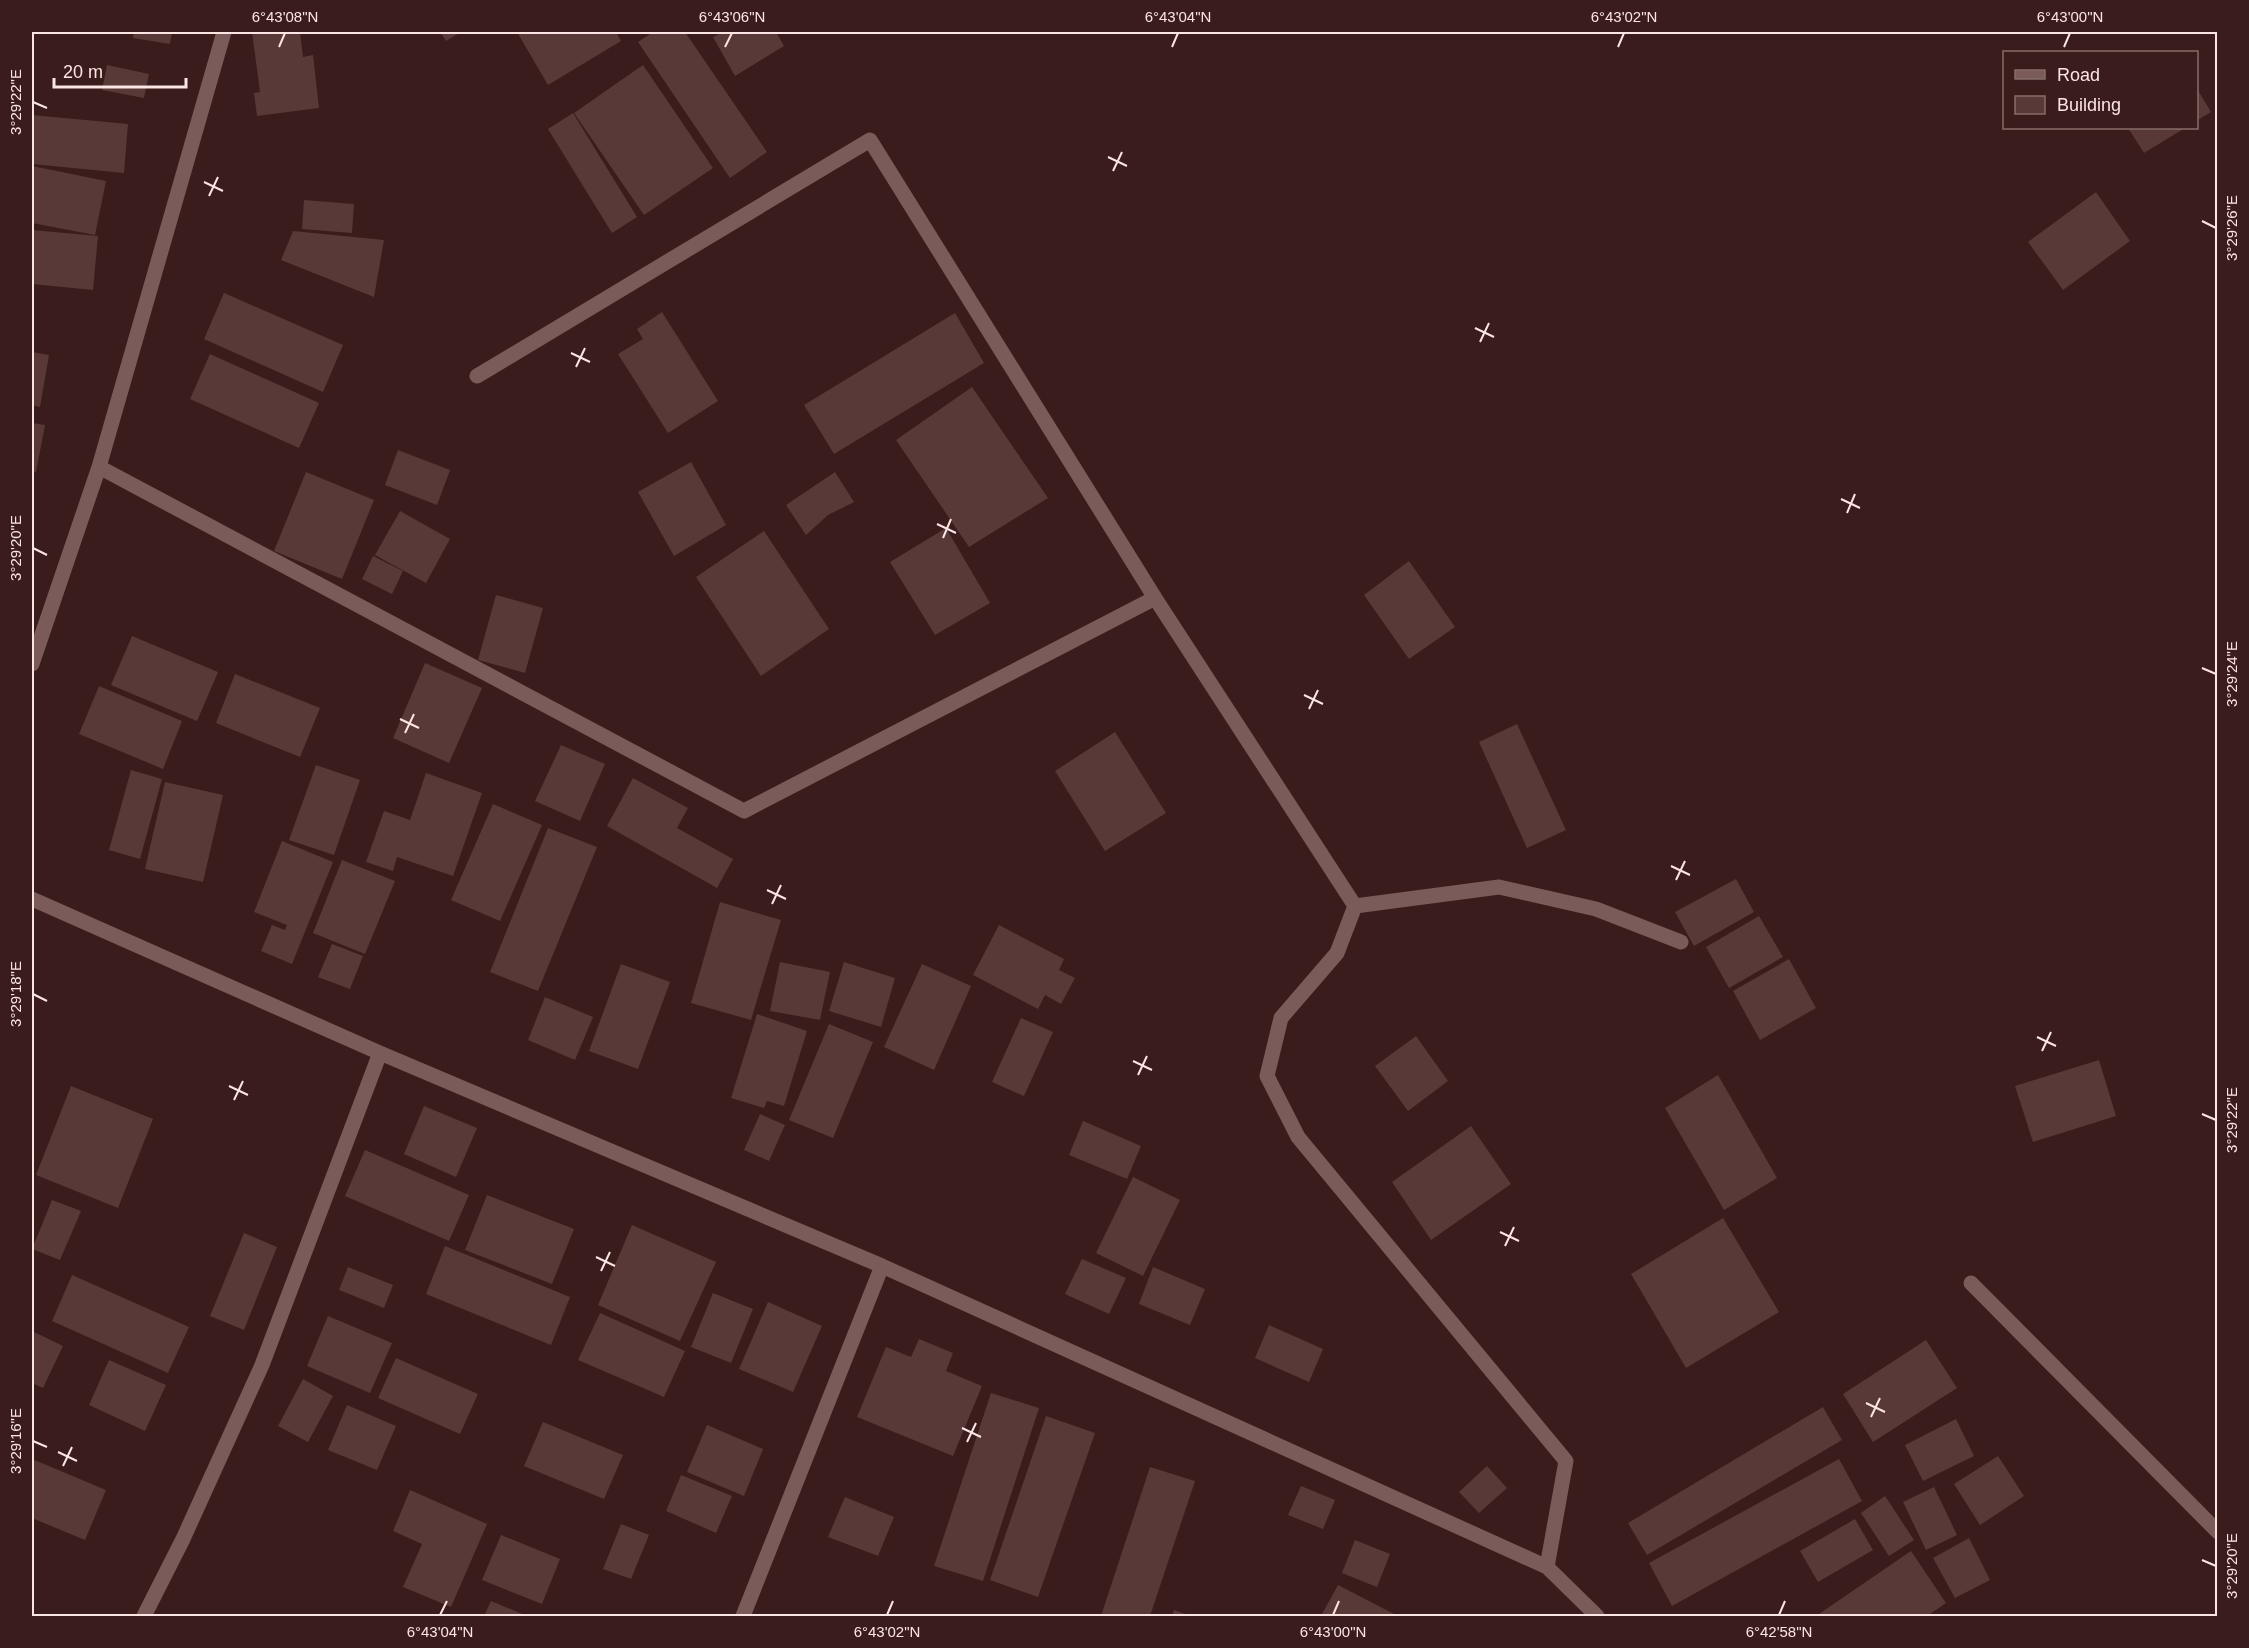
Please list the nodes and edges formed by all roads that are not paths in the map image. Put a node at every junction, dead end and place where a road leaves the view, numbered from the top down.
1 (224, 32) edge
2 (477, 376) dead end
3 (99, 467) junction
4 (1155, 598) junction
5 (32, 664) edge
6 (32, 899) edge
7 (1355, 906) junction
8 (1681, 942) dead end
9 (380, 1053) junction
10 (882, 1266) junction
11 (1971, 1283) dead end
12 (2217, 1532) edge
13 (1547, 1567) junction
14 (144, 1617) edge
15 (743, 1617) edge
16 (1598, 1617) edge

1 - 3 street
2 - 4 street
3 - 4 street
3 - 5 street
4 - 7 street
6 - 9 street
7 - 8 street
7 - 13 street
9 - 10 street
9 - 14 street
10 - 13 street
10 - 15 street
11 - 12 street
13 - 16 street

